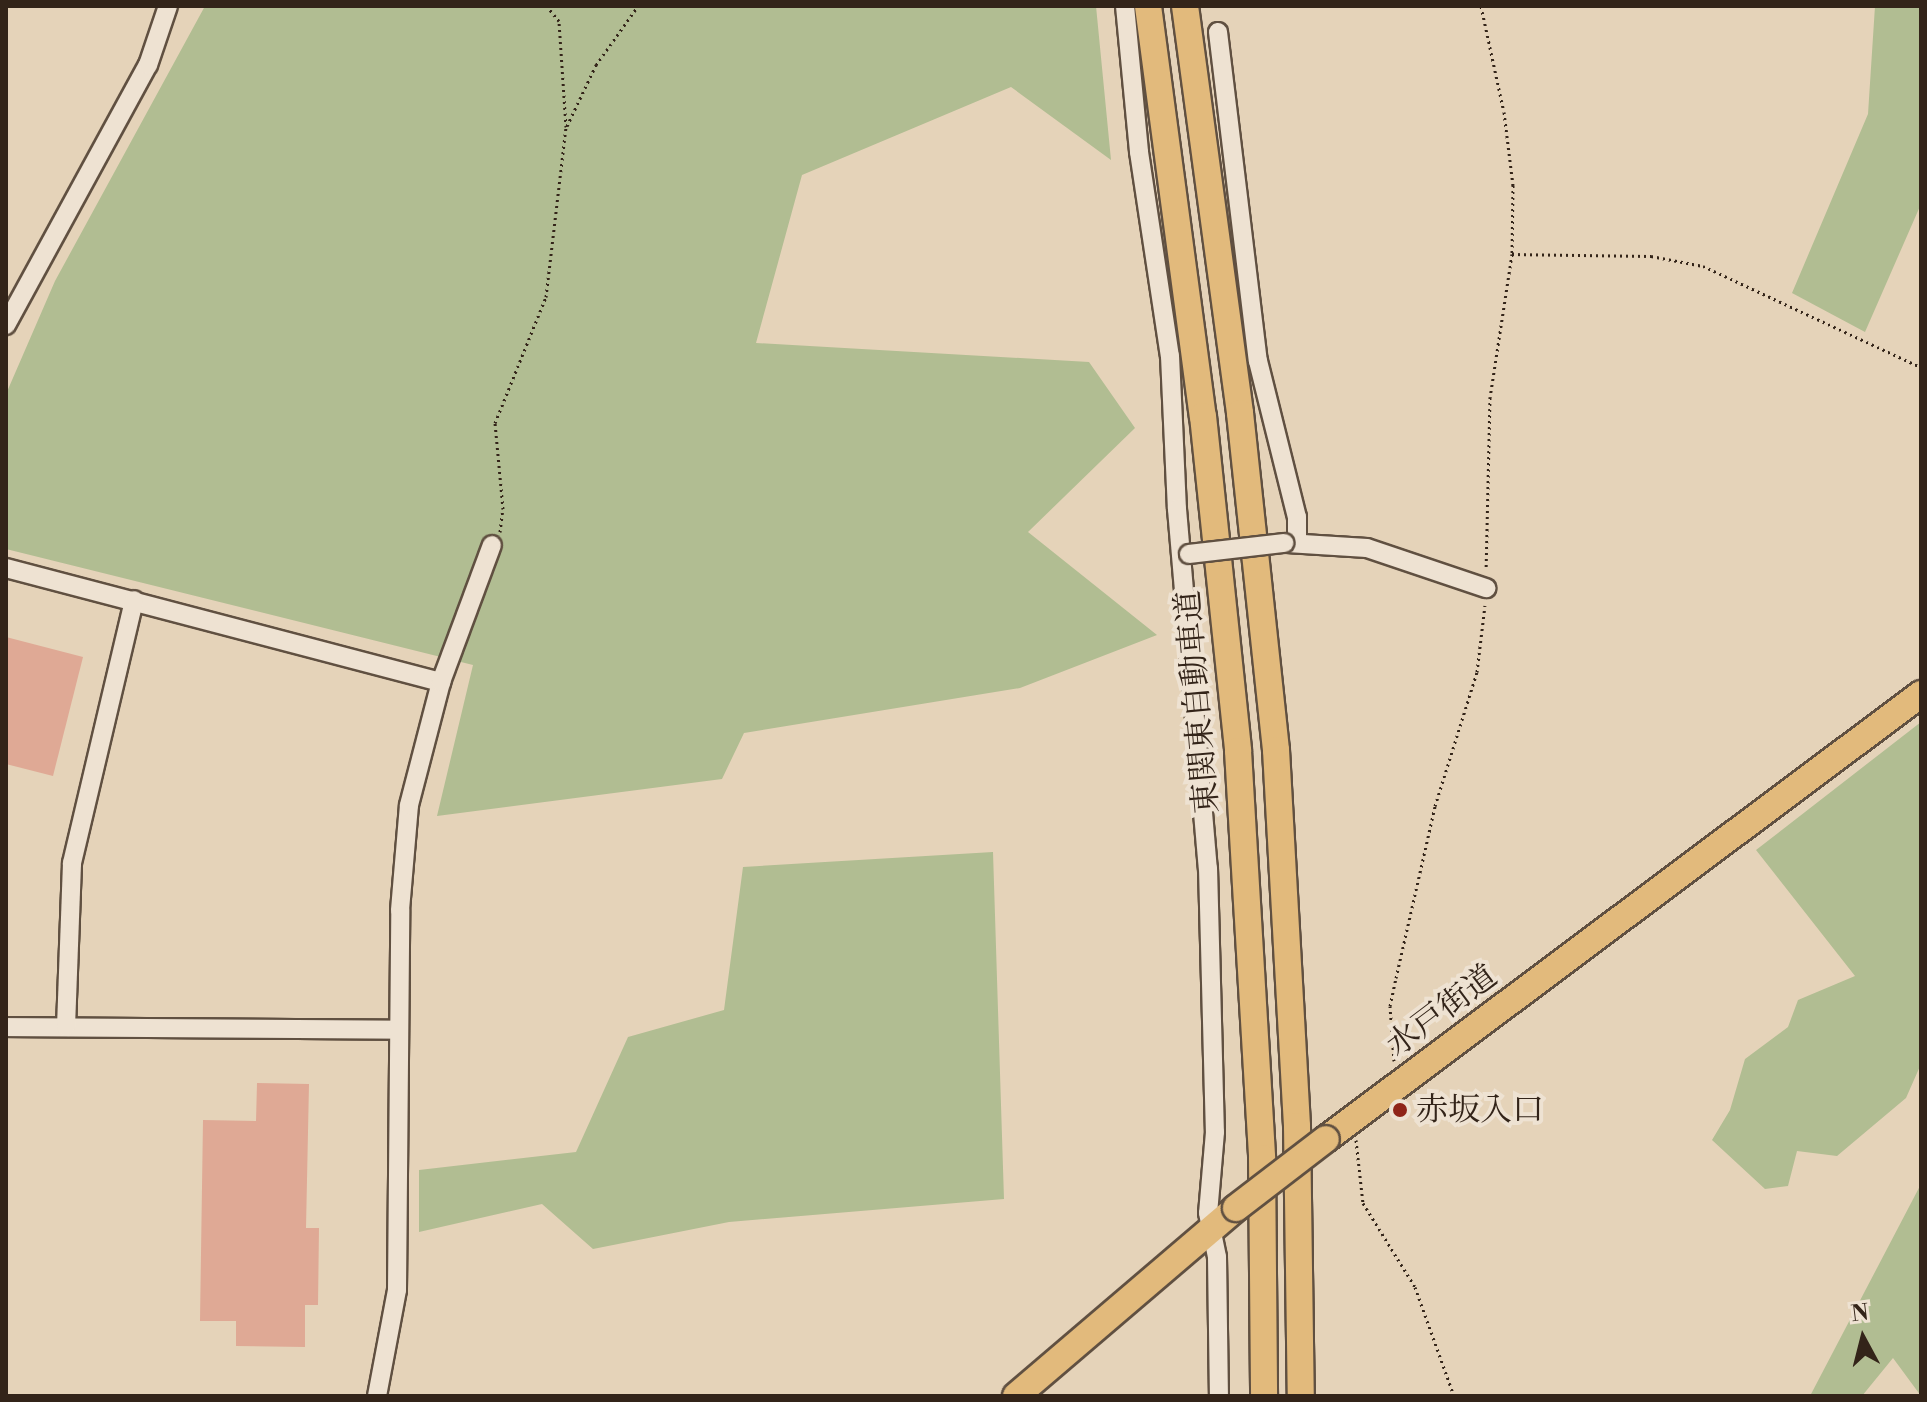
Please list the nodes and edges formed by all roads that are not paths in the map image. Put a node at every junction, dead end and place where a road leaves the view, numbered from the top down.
1 (168, 6) edge
2 (1125, 6) edge
3 (1148, 6) edge
4 (1185, 6) edge
5 (1218, 32) dead end
6 (6, 325) edge
7 (1290, 543) junction
8 (492, 545) road end
9 (1185, 555) junction
10 (6, 568) edge
11 (1486, 588) road end
12 (134, 600) junction
13 (441, 682) junction
14 (1921, 694) edge
15 (6, 1027) edge
16 (66, 1027) junction
17 (399, 1030) junction
18 (1210, 1227) junction
19 (377, 1396) edge
20 (1016, 1396) edge
21 (1219, 1396) edge
22 (1264, 1396) edge
23 (1301, 1396) edge

1 - 6 street
2 - 9 street
3 - 22 highway, 東関東自動車道
4 - 23 highway
5 - 7 street
7 - 9 street, bridge
7 - 11 street
8 - 13 street
9 - 18 street
10 - 12 street
12 - 13 street
12 - 16 street
13 - 17 street
14 - 18 highway, 水戸街道, bridge
15 - 16 street
16 - 17 street
17 - 19 street
18 - 20 highway, 水戸街道
18 - 21 street

